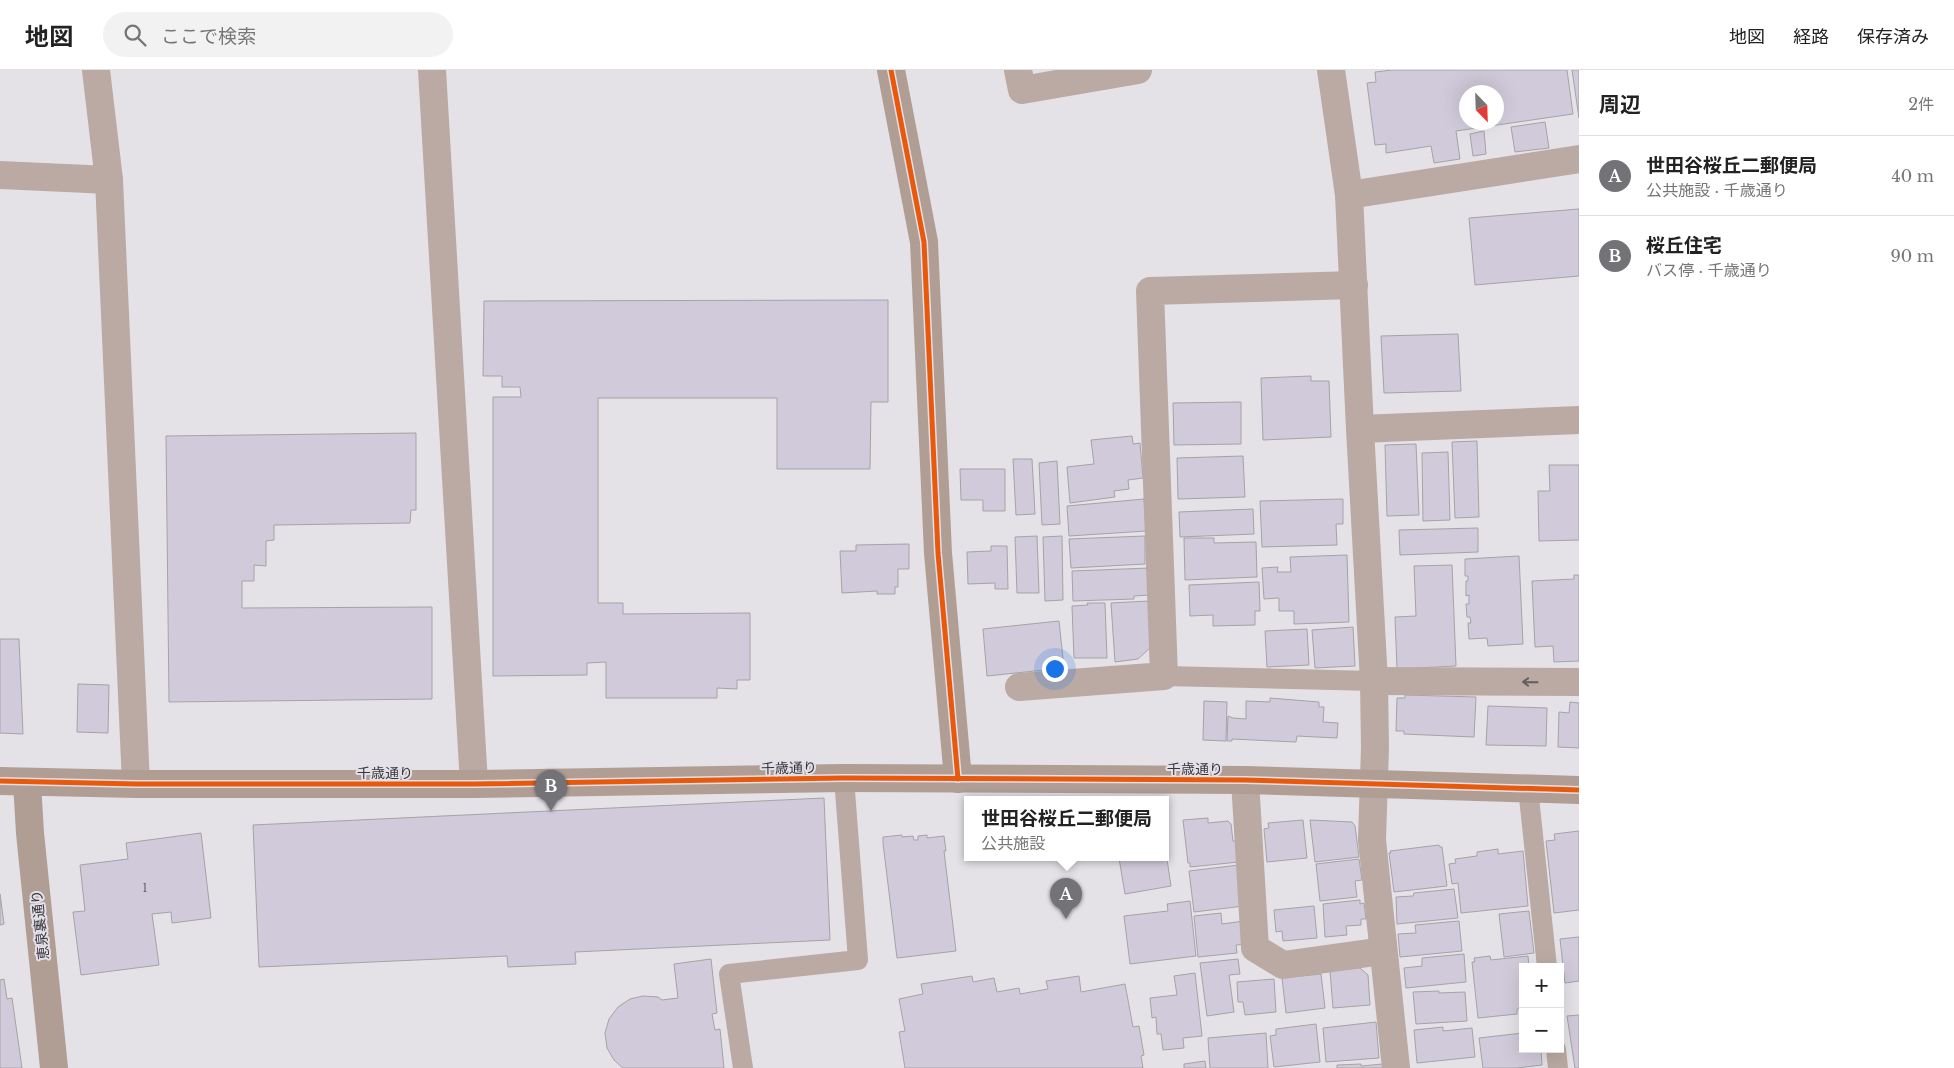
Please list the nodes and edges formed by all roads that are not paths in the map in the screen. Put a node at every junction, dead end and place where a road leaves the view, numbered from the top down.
1 (96, 70) edge
2 (432, 70) edge
3 (891, 70) edge
4 (1018, 70) edge
5 (1138, 70) edge
6 (1331, 70) edge
7 (1579, 159) edge
8 (0, 176) edge
9 (109, 180) junction
10 (1350, 195) junction
11 (1354, 285) junction
12 (1579, 420) edge
13 (1360, 429) junction
14 (1164, 676) junction
15 (1374, 681) junction
16 (1579, 682) edge
17 (1019, 688) dead end
18 (844, 778) junction
19 (958, 779) junction
20 (1245, 780) junction
21 (0, 781) edge
22 (27, 783) junction
23 (136, 784) junction
24 (474, 784) junction
25 (1373, 785) junction
26 (1528, 788) junction
27 (1579, 790) edge
28 (1383, 951) junction
29 (1547, 963) edge
30 (1556, 1053) edge
31 (54, 1068) edge
32 (743, 1068) edge
33 (1396, 1068) edge
34 (1558, 1068) edge

1 - 9 street
2 - 24 street
3 - 19 street
4 - 5 street
6 - 10 street
7 - 10 street
8 - 9 street
9 - 23 street
10 - 11 street
11 - 13 street
11 - 14 street
12 - 13 street
13 - 15 street
14 - 15 lane
14 - 17 street
16 -> 15 street
15 - 25 street
18 - 19 street, 千歳通り
18 - 24 street, 千歳通り
18 - 32 lane
19 - 20 street, 千歳通り
20 - 25 street, 千歳通り
20 - 28 street
21 - 22 street, 千歳通り
22 - 23 street, 千歳通り
22 - 31 street, 恵泉裏通り
23 - 24 street, 千歳通り
25 - 26 street, 千歳通り
25 - 28 street
26 - 27 street, 千歳通り
26 - 29 lane
28 - 33 street
30 - 34 lane

